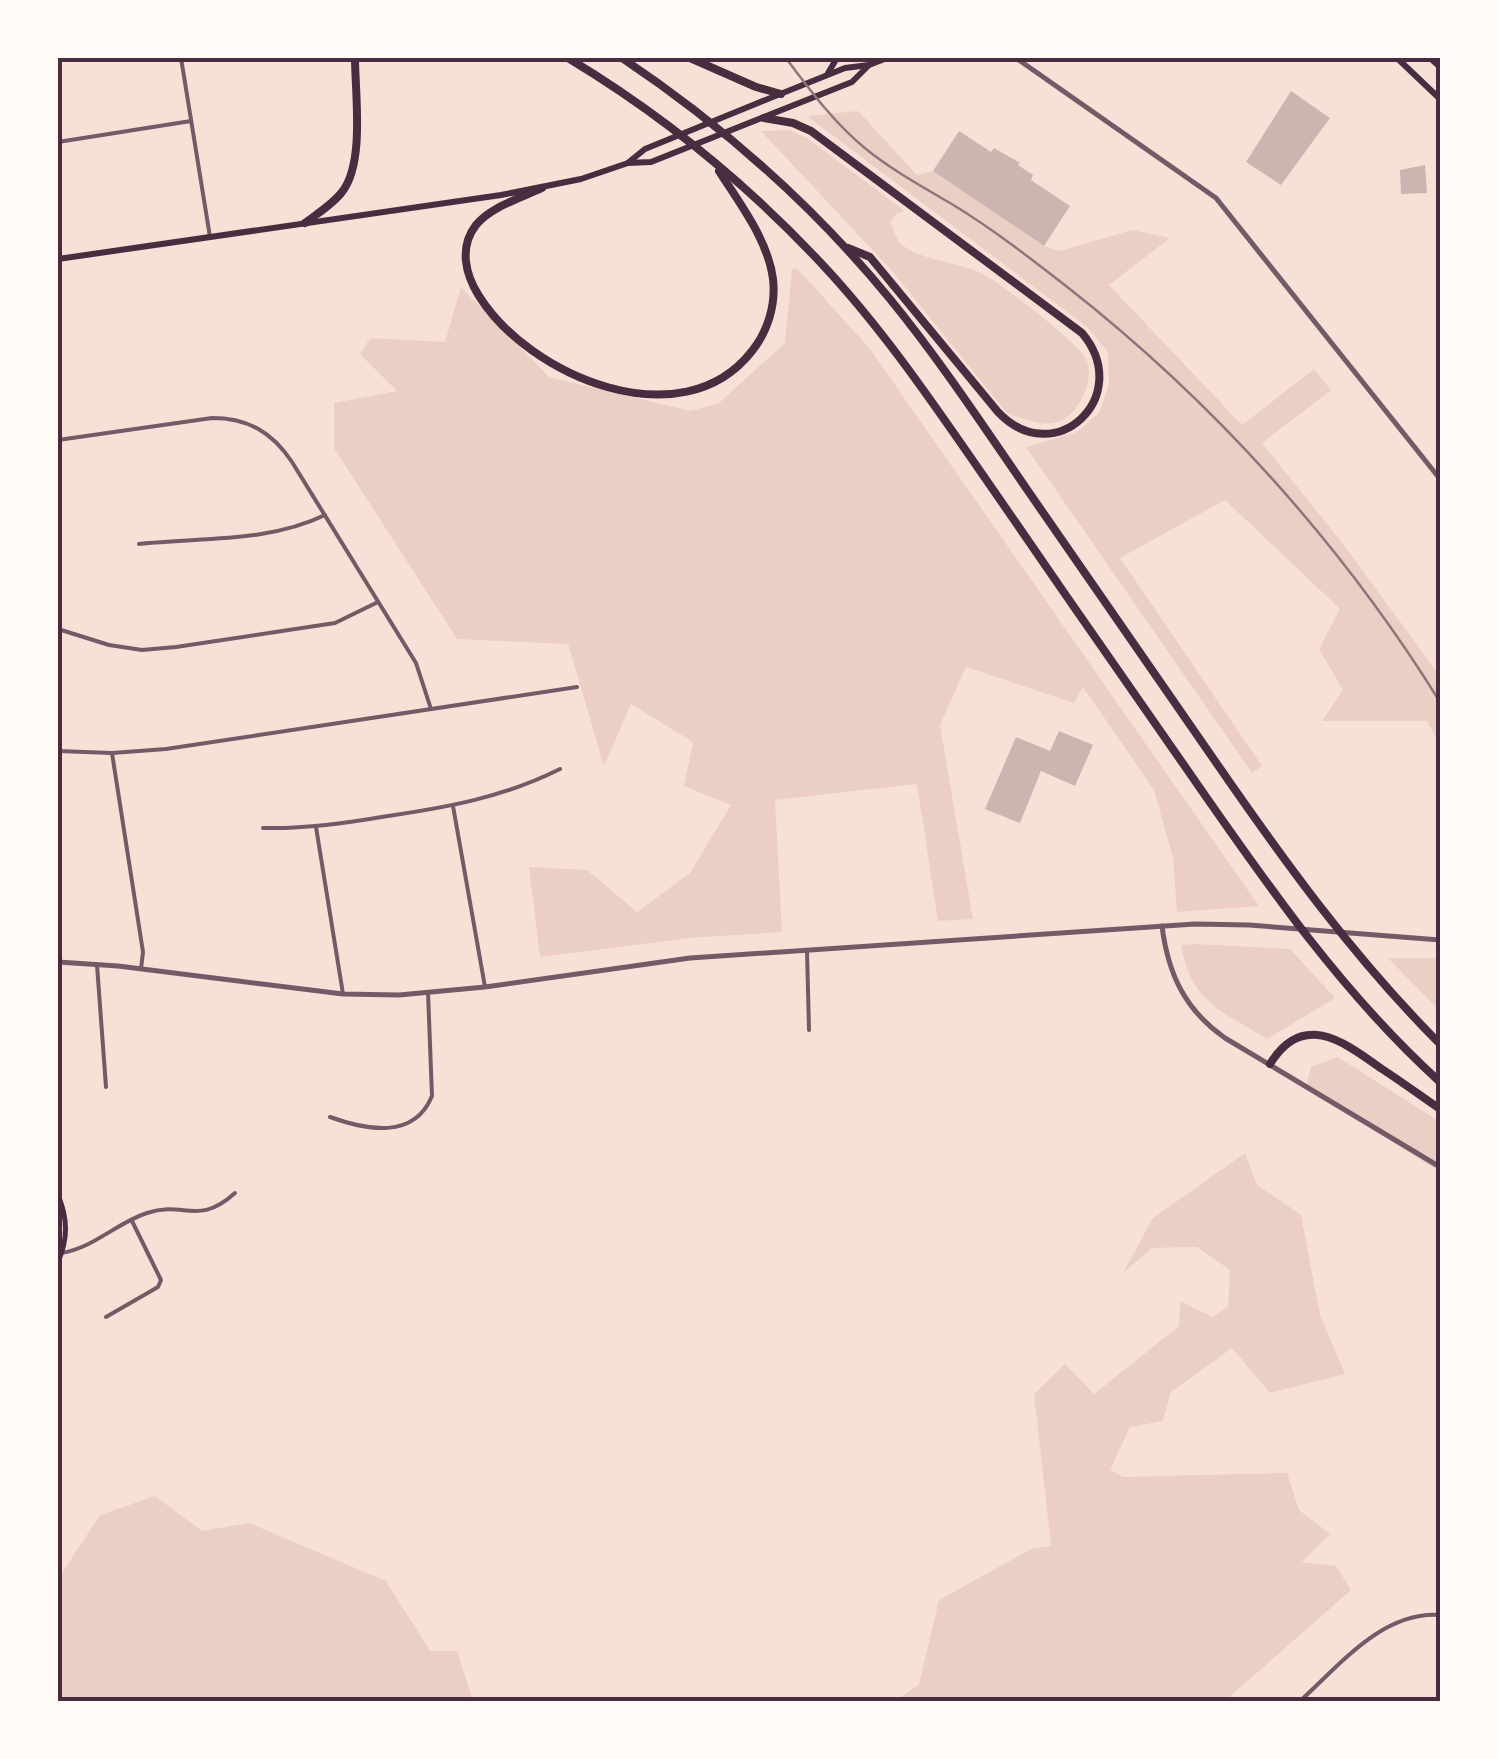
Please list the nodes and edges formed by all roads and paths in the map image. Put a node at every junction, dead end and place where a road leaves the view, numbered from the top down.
1 (181, 58) edge
2 (356, 58) edge
3 (568, 58) edge
4 (622, 58) edge
5 (690, 58) edge
6 (837, 58) edge
7 (888, 58) edge
8 (1016, 58) edge
9 (1397, 58) edge
10 (1430, 58) edge
11 (869, 65) junction
12 (1440, 68) edge
13 (824, 76) junction
14 (780, 94) junction
15 (1440, 99) edge
16 (761, 119) junction
17 (191, 121) junction
18 (58, 142) edge
19 (628, 163) junction
20 (714, 163) junction
21 (542, 188) junction
22 (305, 223) junction
23 (210, 237) junction
24 (844, 247) junction
25 (58, 259) edge
26 (58, 440) edge
27 (1440, 480) edge
28 (326, 515) junction
29 (139, 544) dead end
30 (379, 602) junction
31 (58, 629) edge
32 (577, 687) dead end
33 (431, 709) junction
34 (58, 751) edge
35 (112, 753) junction
36 (560, 769) dead end
37 (453, 806) junction
38 (316, 827) junction
39 (263, 828) dead end
40 (1162, 926) junction
41 (1440, 940) edge
42 (807, 951) junction
43 (58, 962) edge
44 (96, 965) junction
45 (141, 969) junction
46 (485, 987) junction
47 (428, 992) junction
48 (343, 994) junction
49 (809, 1030) dead end
50 (1440, 1044) edge
51 (1270, 1064) junction
52 (1440, 1082) edge
53 (106, 1088) dead end
54 (1440, 1110) edge
55 (330, 1117) dead end
56 (1440, 1168) edge
57 (236, 1193) dead end
58 (58, 1196) edge
59 (132, 1221) junction
60 (62, 1254) junction
61 (58, 1262) edge
62 (106, 1318) dead end
63 (58, 1592) edge
64 (58, 1608) edge
65 (1440, 1615) edge
66 (1299, 1702) edge

1 - 17 street
2 - 22 highway
3 - 20 highway
4 - 24 highway
5 - 14 highway
6 - 13 main road
7 - 11 main road
8 - 27 street
9 - 15 main road
10 - 12 main road
11 - 13 main road
11 - 16 main road
13 - 14 main road
14 - 19 main road
16 - 19 main road
16 - 24 highway
17 - 18 street
17 - 23 street
19 - 21 main road
20 - 21 highway
20 - 52 highway
21 - 22 main road
22 - 23 main road
23 - 25 main road
24 - 50 highway
26 - 28 street
28 - 29 street
28 - 30 street
30 - 31 street
30 - 33 street
32 - 33 street
33 - 35 street
34 - 35 street
35 - 45 street
36 - 37 street
37 - 38 street
37 - 46 street
38 - 39 street
38 - 48 street
40 - 41 street
40 - 42 street
40 - 51 street
42 - 46 street
42 - 49 street
43 - 44 street
44 - 45 street
44 - 53 street
45 - 48 street
46 - 47 street
47 - 48 street
47 - 55 street
51 - 54 highway
51 - 56 street
57 - 59 street
58 - 60 main road
59 - 60 street
59 - 62 street
60 - 61 main road
63 - 64 street
65 - 66 street

